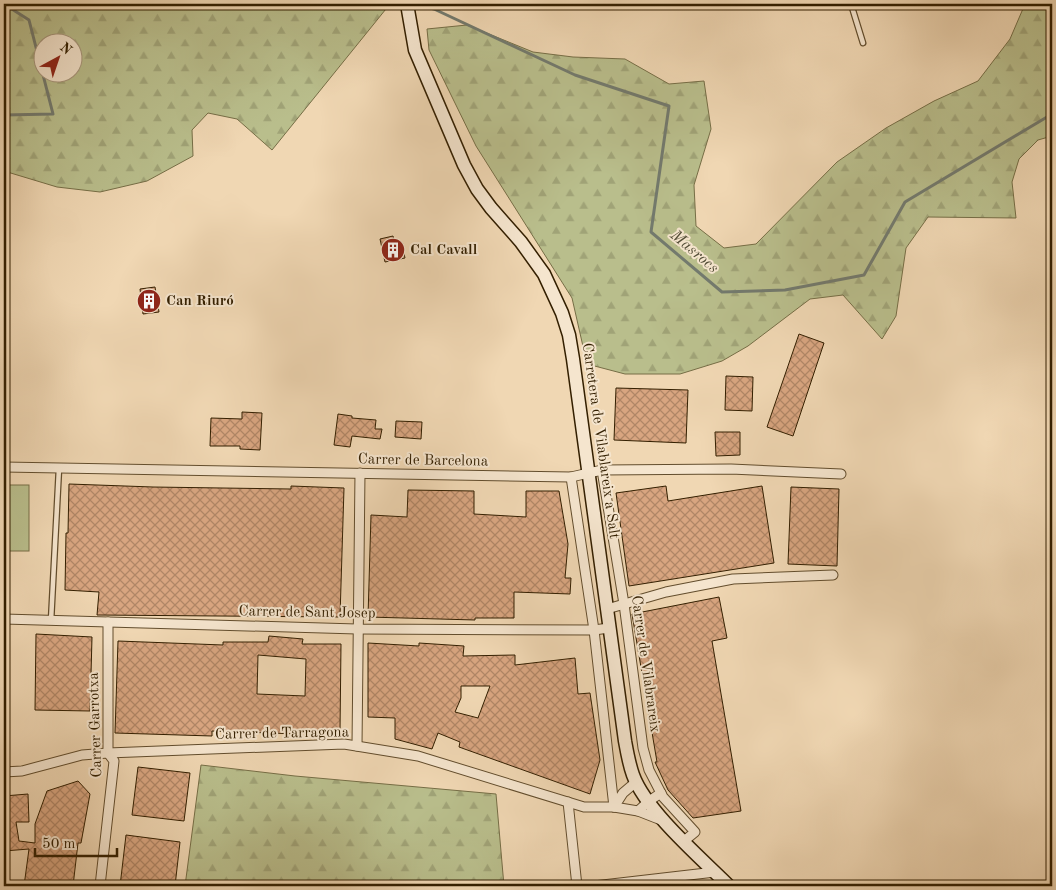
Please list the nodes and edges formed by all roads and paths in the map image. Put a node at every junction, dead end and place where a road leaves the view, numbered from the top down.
1 (851, 4) edge
2 (407, 5) edge
3 (863, 42) dead end
4 (4, 467) edge
5 (59, 468) junction
6 (602, 470) junction
7 (360, 473) junction
8 (588, 474) junction
9 (841, 474) dead end
10 (571, 477) junction
11 (833, 575) dead end
12 (624, 604) junction
13 (607, 609) junction
14 (4, 619) edge
15 (51, 621) junction
16 (108, 622) junction
17 (609, 628) junction
18 (357, 629) junction
19 (594, 630) junction
20 (357, 746) junction
21 (108, 753) junction
22 (4, 772) edge
23 (636, 782) junction
24 (661, 793) junction
25 (649, 801) junction
26 (568, 802) junction
27 (614, 808) junction
28 (638, 811) junction
29 (665, 821) junction
30 (684, 842) junction
31 (715, 872) junction
32 (100, 886) edge
33 (577, 886) edge
34 (594, 886) edge
35 (729, 886) edge

1 - 3 lane
2 - 8 street, Carretera de Vilablareix a Salt
4 - 5 street, Carrer de Barcelona
5 - 7 street, Carrer de Barcelona
5 - 15 lane
6 - 8 street, Carrer de Barcelona
6 - 9 street, Carrer de Barcelona
6 - 12 street, Carrer de Vilabrareix
7 - 10 street, Carrer de Barcelona
7 - 18 street
8 - 10 street, Carrer de Barcelona
8 - 13 street, Carretera de Vilablareix a Salt
10 - 19 street
11 - 12 street
12 - 13 street
12 - 24 street, Carrer de Vilabrareix
13 - 17 street, Carretera de Vilablareix a Salt
14 - 15 street, Carrer de Sant Josep
15 - 16 street, Carrer de Sant Josep
16 - 18 street, Carrer de Sant Josep
16 - 21 street, Carrer Garrotxa
17 - 19 street, Carrer de Sant Josep
17 - 23 street, Carretera de Vilablareix a Salt
18 - 19 street, Carrer de Sant Josep
18 - 20 street
19 - 27 street
20 - 21 street, Carrer de Tarragona
20 - 26 street, Carrer de Tarragona
21 - 22 street, Carrer de Tarragona
21 - 32 street, Carrer Garrotxa
23 - 25 street, Carretera de Vilablareix a Salt
23 - 27 street
24 - 25 street
24 - 30 street, Carrer de Vilabrareix
25 - 28 street
25 - 29 street, Carretera de Vilablareix a Salt
26 - 27 street, Carrer de Tarragona
26 - 33 street
27 - 28 street, Carrer de Tarragona
28 - 29 street, Carrer de Tarragona
29 - 30 street, Carretera de Vilablareix a Salt
30 - 31 street, Carretera de Vilablareix a Salt
31 - 34 street
31 - 35 street, Carretera de Vilablareix a Salt

